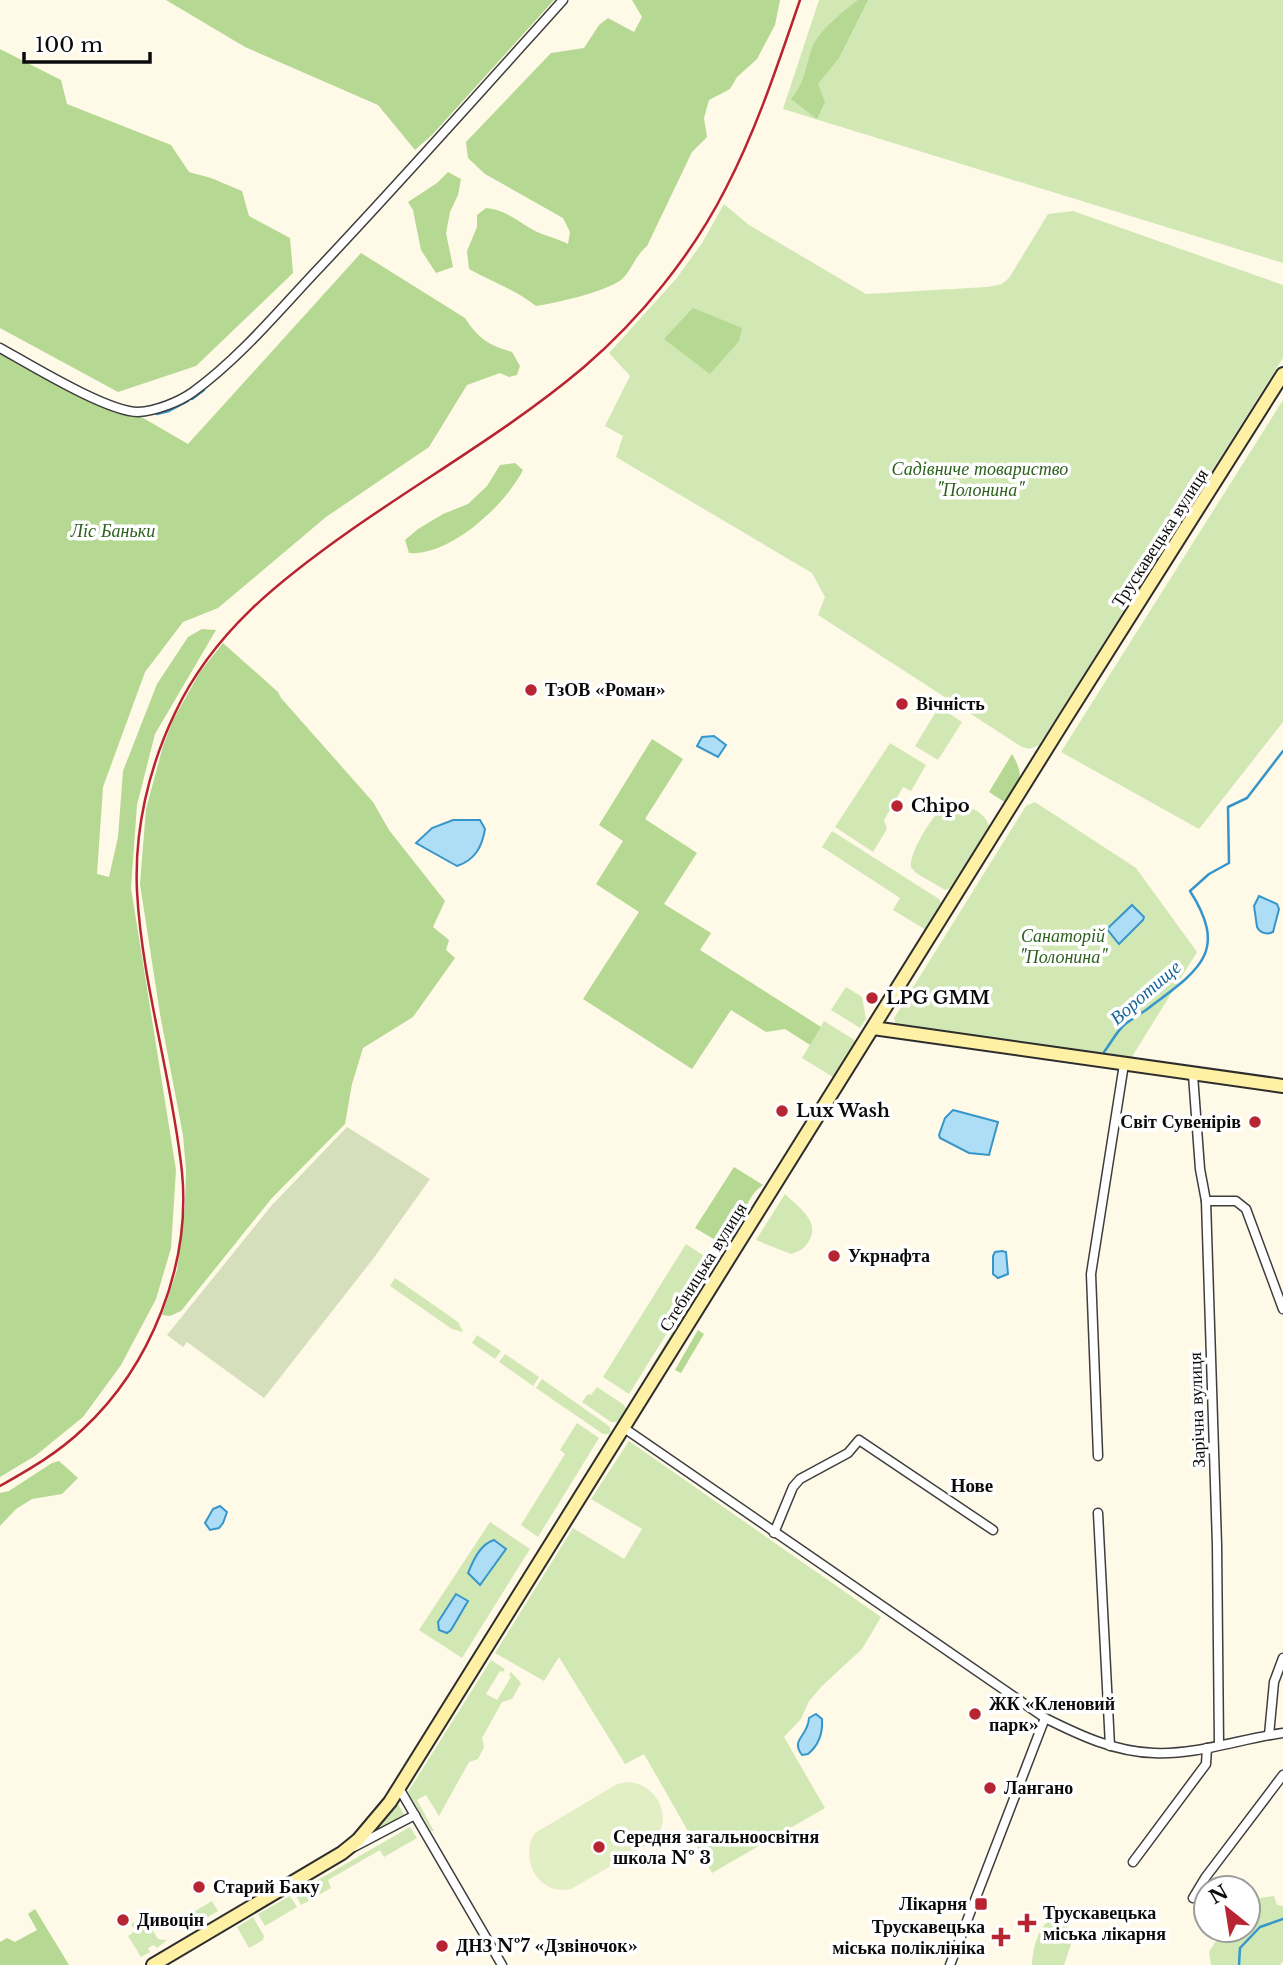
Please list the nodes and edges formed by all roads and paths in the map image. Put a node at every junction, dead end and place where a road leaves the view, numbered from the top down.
1 (563, 0) edge
2 (0, 348) edge
3 (1283, 374) edge
4 (1037, 764) joint
5 (877, 1030) junction
6 (1124, 1064) junction
7 (1193, 1075) junction
8 (1283, 1086) edge
9 (1206, 1201) junction
10 (1283, 1309) edge
11 (624, 1428) junction
12 (1098, 1456) dead end
13 (1098, 1513) dead end
14 (993, 1530) dead end
15 (775, 1533) junction
16 (1283, 1658) edge
17 (1045, 1718) junction
18 (1283, 1733) edge
19 (1269, 1735) junction
20 (1219, 1745) junction
21 (1110, 1746) junction
22 (1207, 1748) junction
23 (1283, 1775) edge
24 (399, 1788) junction
25 (415, 1815) junction
26 (342, 1853) junction
27 (1133, 1862) dead end
28 (1208, 1874) edge
29 (153, 1965) edge
30 (502, 1965) edge
31 (950, 1965) edge

1 - 2 street
3 - 4 street, Трускавецька вулиця
4 - 5 street, Стебницька вулиця
5 - 6 street
5 - 11 street, Стебницька вулиця
6 - 7 street
6 - 12 street
7 - 8 street
7 - 9 street, Зарічна вулиця
9 - 10 street
9 - 20 street, Зарічна вулиця
11 - 15 street
11 - 24 street, Стебницька вулиця
13 - 21 street
14 - 15 street
15 - 17 street
16 - 19 street
17 - 21 street
17 - 31 street
18 - 19 street
19 - 20 street
20 - 22 street
21 - 22 street
22 - 27 street
23 - 28 street
24 - 25 street
24 - 26 street, Стебницька вулиця
25 - 26 street, Стебницька вулиця
25 - 30 street
26 - 29 street, Стебницька вулиця

